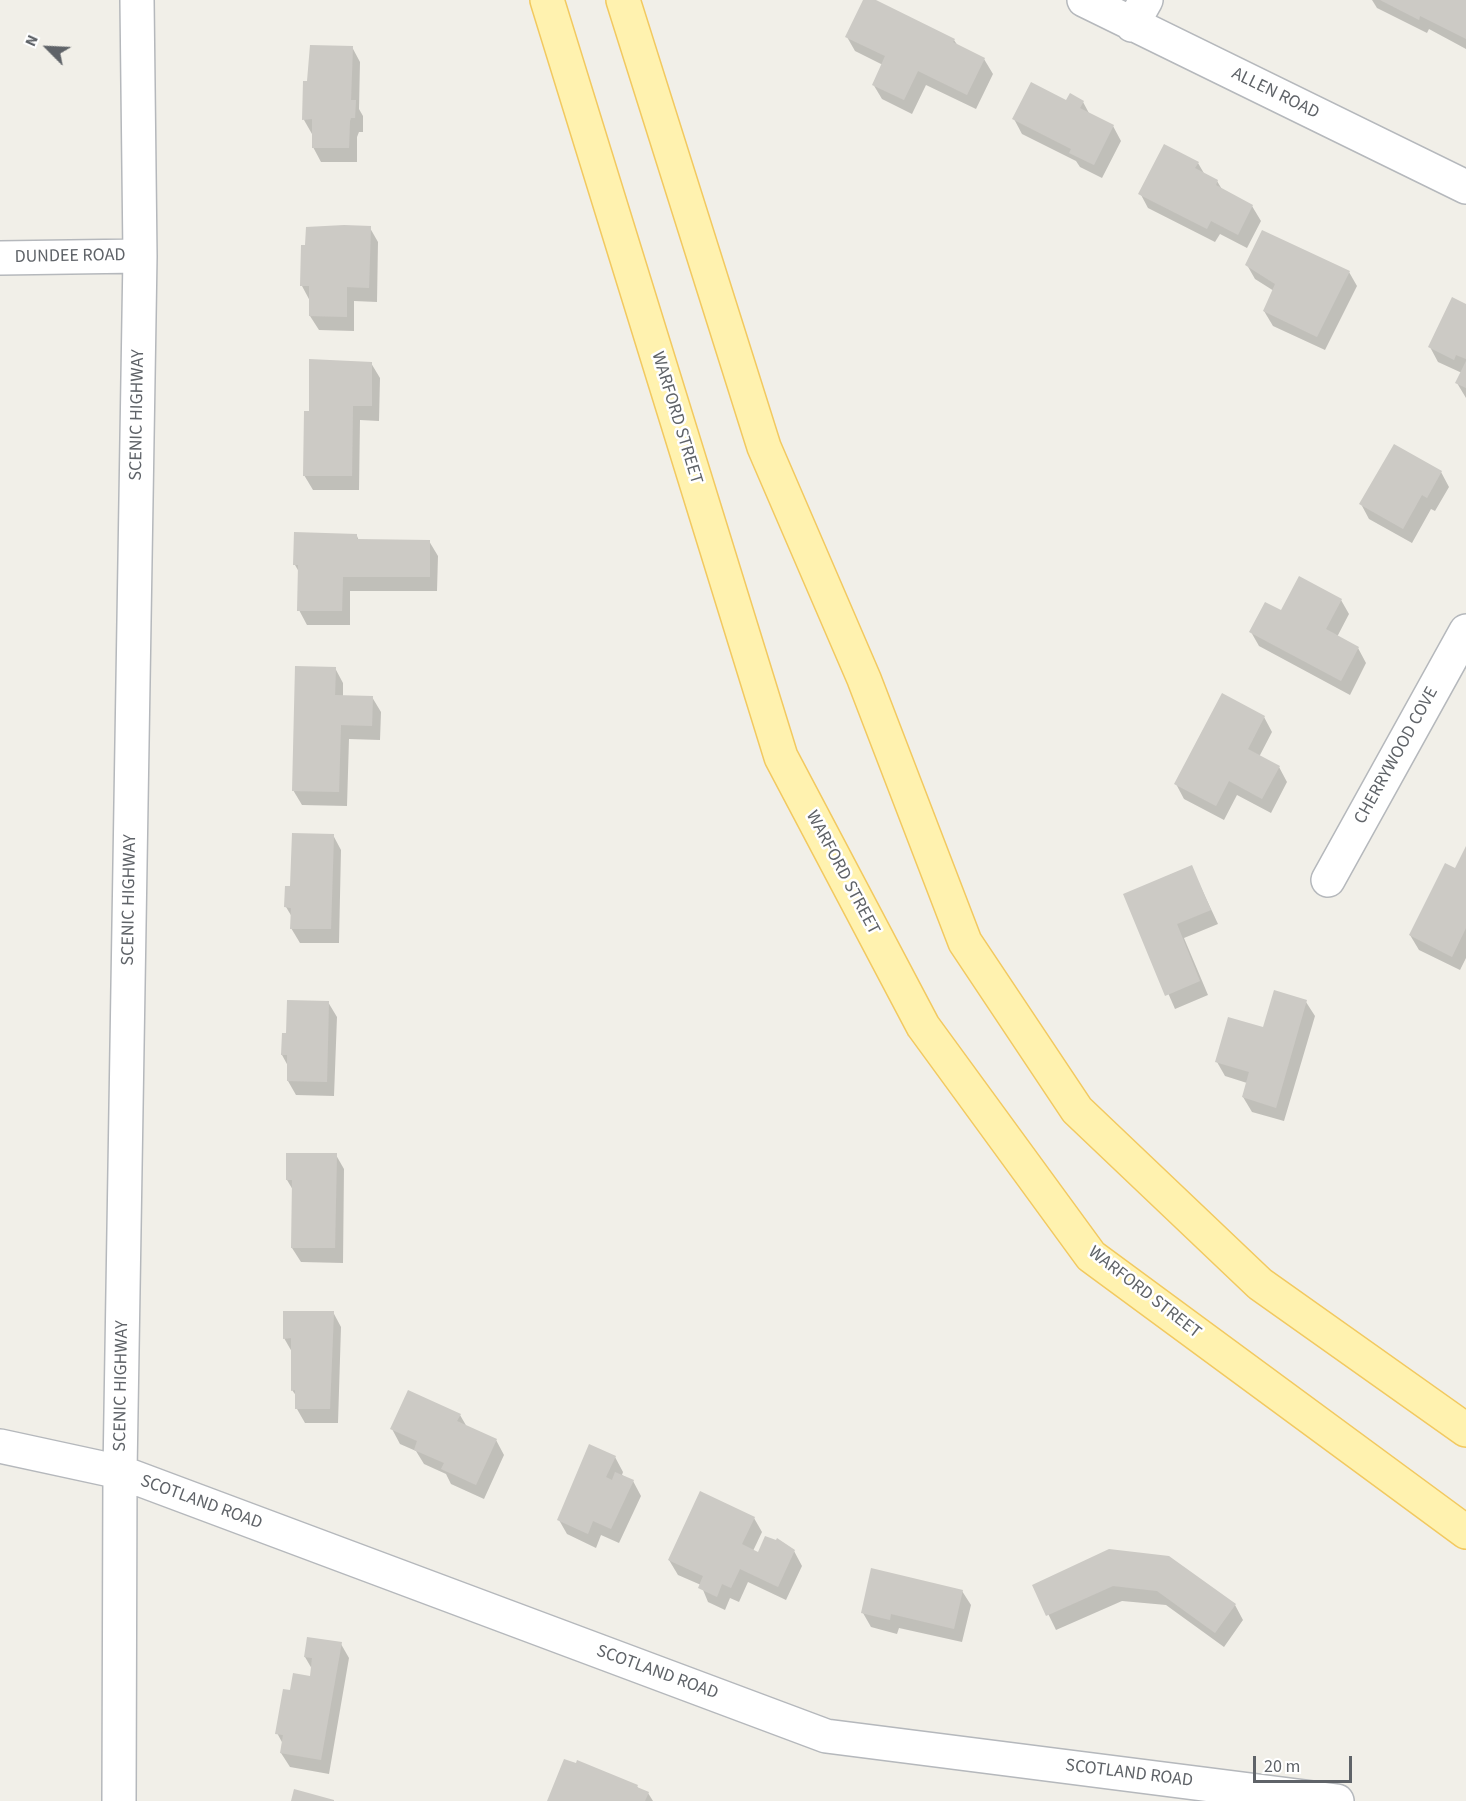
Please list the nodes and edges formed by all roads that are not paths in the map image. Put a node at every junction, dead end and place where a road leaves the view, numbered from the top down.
1 (137, 0) edge
2 (547, 0) edge
3 (623, 0) edge
4 (1084, 0) edge
5 (1139, 12) edge
6 (1466, 187) edge
7 (140, 256) junction
8 (0, 258) edge
9 (1466, 631) edge
10 (1328, 880) dead end
11 (1466, 1430) edge
12 (0, 1446) edge
13 (120, 1472) junction
14 (1466, 1532) edge
15 (119, 1801) edge
16 (1337, 1801) edge

1 - 7 street, SCENIC HIGHWAY
2 - 14 main road, WARFORD STREET
3 - 11 main road
4 - 5 street, ALLEN ROAD
5 - 6 street, ALLEN ROAD
7 - 8 street, DUNDEE ROAD
7 - 13 street, SCENIC HIGHWAY
9 - 10 street, CHERRYWOOD COVE
12 - 13 street, SCOTLAND ROAD
13 - 15 street, SCENIC HIGHWAY
13 - 16 street, SCOTLAND ROAD

